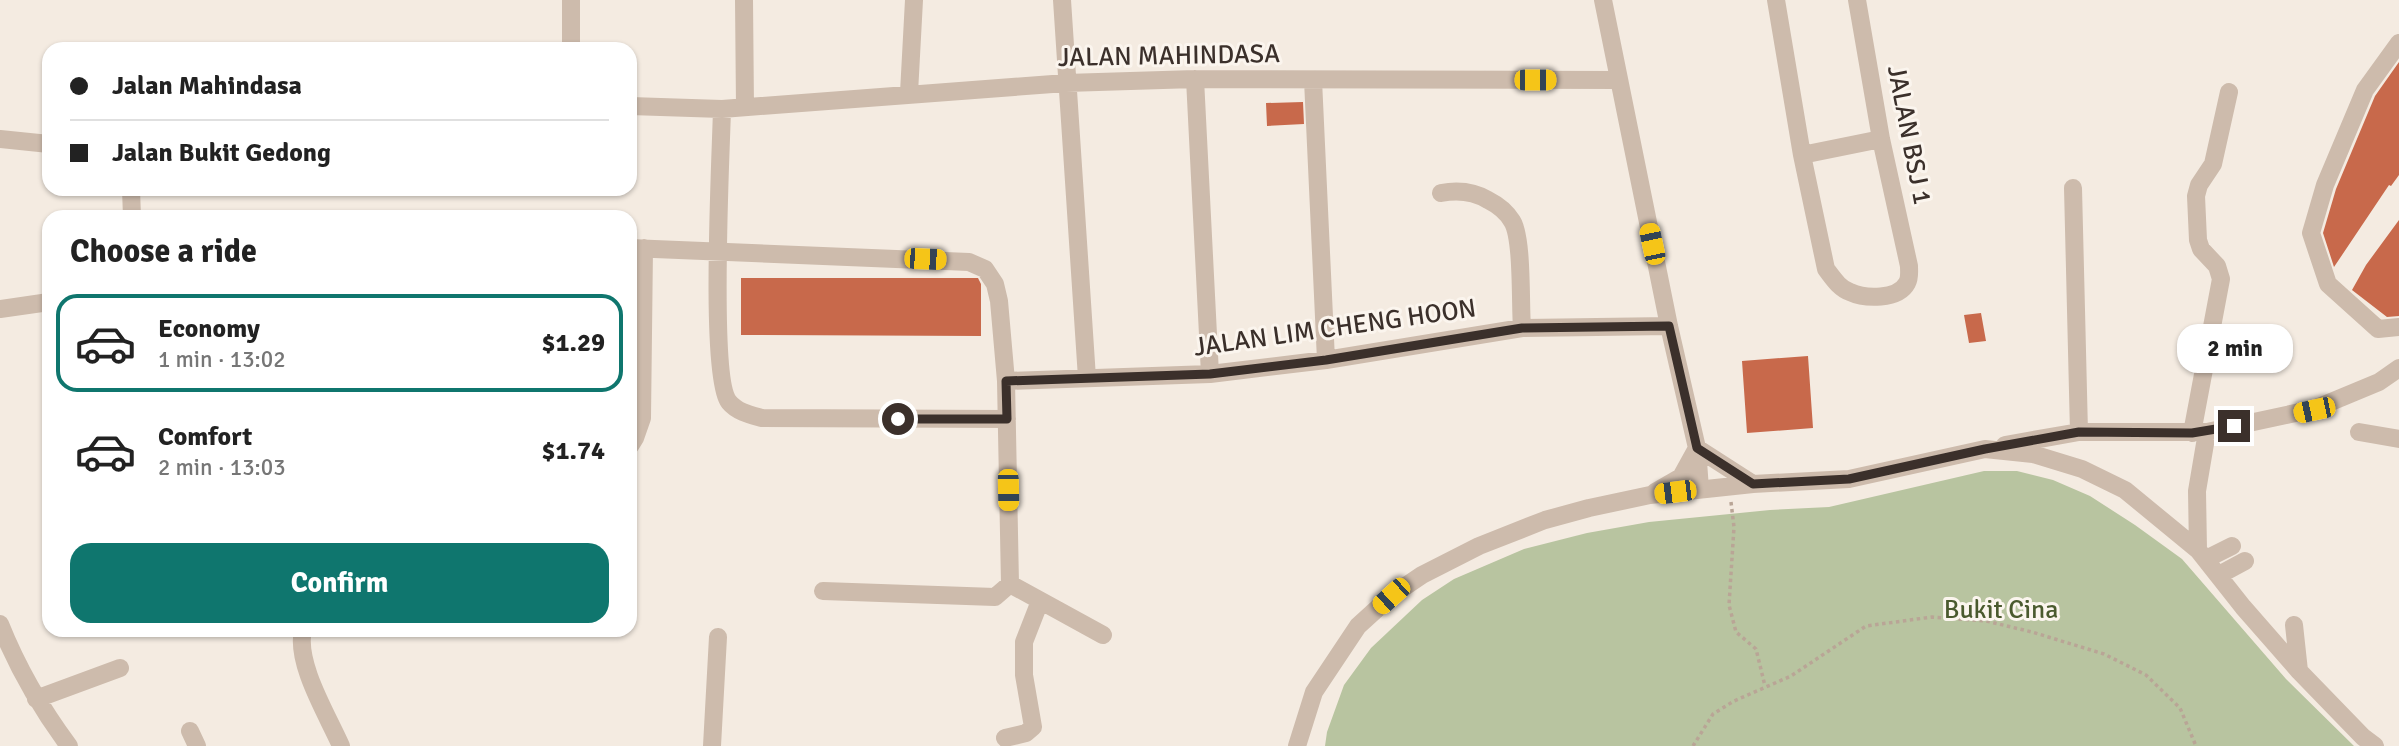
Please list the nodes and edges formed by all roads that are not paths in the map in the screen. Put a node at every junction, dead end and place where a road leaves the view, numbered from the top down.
1 (571, 0) edge
2 (744, 0) edge
3 (914, 0) edge
4 (1062, 0) edge
5 (1603, 0) edge
6 (1776, 0) edge
7 (1857, 0) edge
8 (571, 42) edge
9 (2399, 43) edge
10 (1195, 79) junction
11 (1313, 80) junction
12 (1618, 80) junction
13 (1066, 83) junction
14 (2229, 92) dead end
15 (909, 93) junction
16 (637, 106) edge
17 (746, 107) junction
18 (722, 108) junction
19 (0, 139) edge
20 (1881, 139) junction
21 (42, 144) edge
22 (1802, 155) junction
23 (2073, 188) dead end
24 (1441, 194) dead end
25 (637, 248) edge
26 (718, 251) junction
27 (42, 303) edge
28 (0, 309) edge
29 (1669, 326) junction
30 (2399, 327) edge
31 (1522, 328) junction
32 (1326, 360) junction
33 (2399, 368) edge
34 (1210, 374) junction
35 (1087, 377) junction
36 (1006, 381) junction
37 (1007, 419) junction
38 (2079, 432) junction
39 (2199, 432) junction
40 (2359, 432) dead end
41 (637, 433) edge
42 (2399, 439) edge
43 (1697, 448) junction
44 (1985, 449) junction
45 (1753, 484) junction
46 (1700, 489) junction
47 (1650, 495) junction
48 (2232, 546) dead end
49 (2202, 554) junction
50 (2245, 561) dead end
51 (2219, 575) junction
52 (1010, 584) junction
53 (823, 591) dead end
54 (1040, 601) junction
55 (0, 624) edge
56 (2294, 625) dead end
57 (1102, 635) dead end
58 (301, 637) edge
59 (718, 637) dead end
60 (120, 668) dead end
61 (2299, 671) junction
62 (36, 699) junction
63 (1005, 738) dead end
64 (69, 746) edge
65 (341, 746) edge
66 (712, 746) edge
67 (1297, 746) edge
68 (2375, 746) edge

1 - 8 street
2 - 17 street
3 - 15 street
4 - 13 street
5 - 12 street
6 - 22 street
7 - 20 street, JALAN BSJ 1
9 - 30 street
10 - 11 street, JALAN MAHINDASA
10 - 13 street, JALAN MAHINDASA
10 - 34 street
11 - 12 street, JALAN MAHINDASA
11 - 32 street
12 - 29 street
13 - 15 street, JALAN MAHINDASA
13 - 35 street
14 - 39 street
15 - 17 street, JALAN MAHINDASA
16 - 18 street, JALAN MAHINDASA
17 - 18 street, JALAN MAHINDASA
18 - 26 street
19 - 21 street
20 - 22 street
20 - 22 street, JALAN BSJ 1
23 - 38 street
24 - 31 street
25 - 26 street
25 - 41 street
26 - 36 street
26 - 37 street
27 - 28 street
29 - 31 street, JALAN LIM CHENG HOON
29 - 43 street
31 - 32 street, JALAN LIM CHENG HOON
32 - 34 street, JALAN LIM CHENG HOON
33 - 39 street
34 - 35 street, JALAN LIM CHENG HOON
35 - 36 street, JALAN LIM CHENG HOON
36 - 37 street
37 - 52 street
38 - 39 street
38 - 44 street
39 - 49 street
40 - 42 street
43 - 45 street
43 - 46 street
43 - 47 street
44 - 45 street
44 - 49 street
45 - 46 street
46 - 47 street
47 - 67 street
48 - 49 street
49 - 51 street
50 - 51 street
51 - 61 street
52 - 53 street
52 - 54 street
54 - 57 street
54 - 63 street
55 - 62 street
56 - 61 street
58 - 65 street
59 - 66 street
60 - 62 street
61 - 68 street
62 - 64 street

